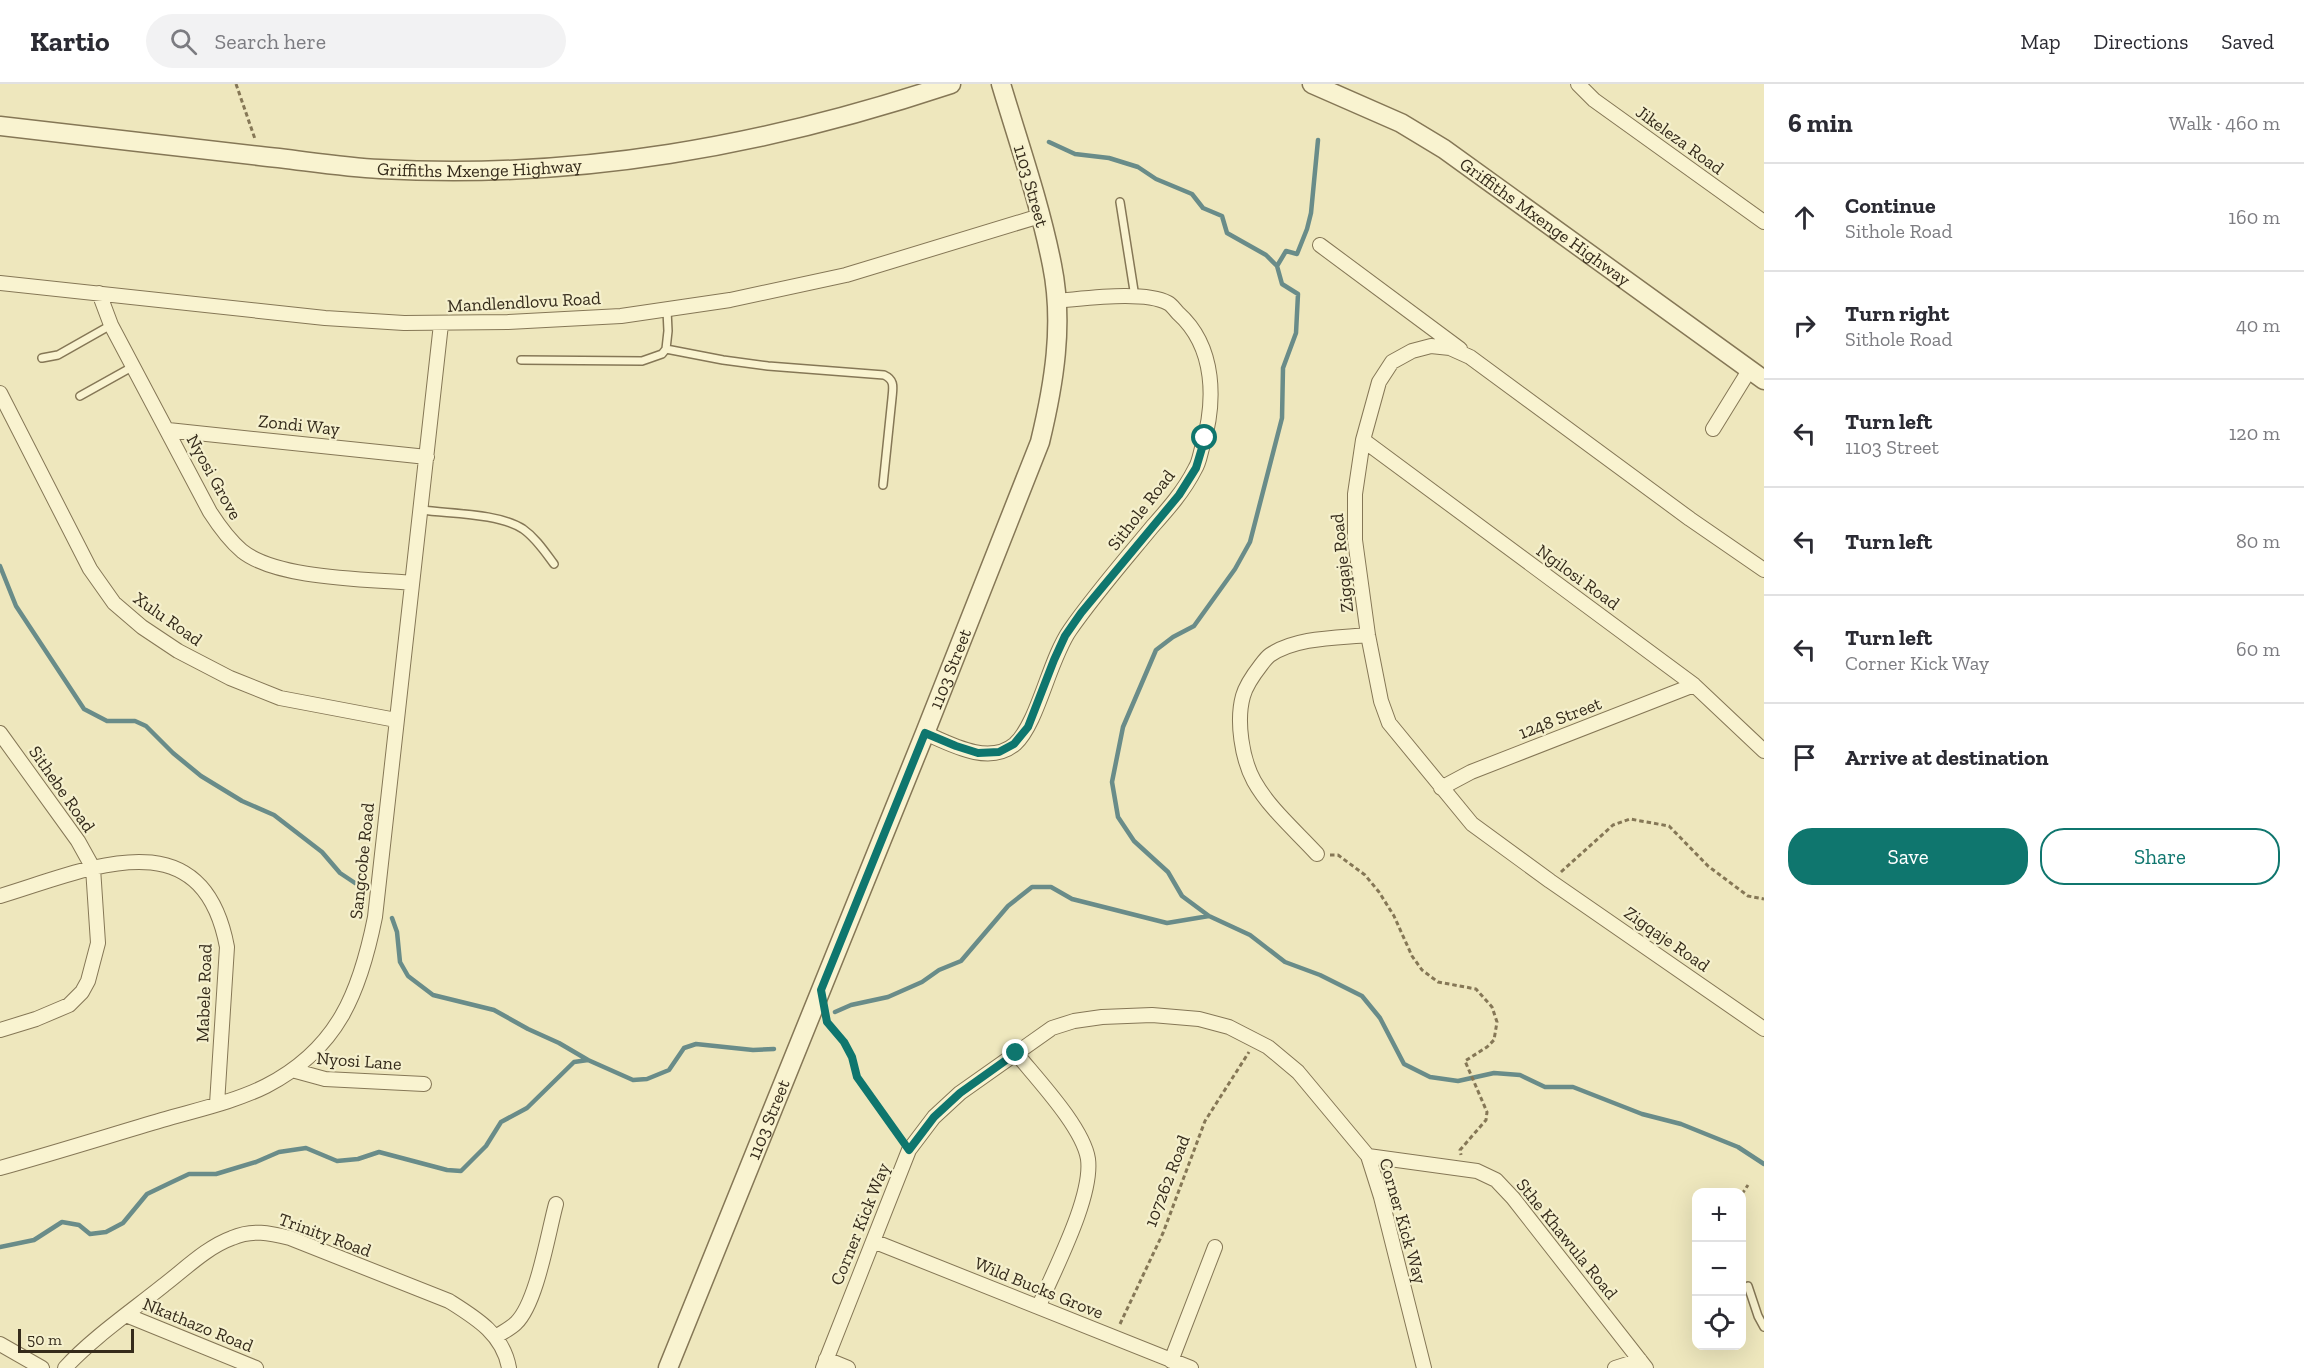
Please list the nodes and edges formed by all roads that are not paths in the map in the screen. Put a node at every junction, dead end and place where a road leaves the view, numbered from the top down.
1 (951, 84) edge
2 (1001, 84) edge
3 (1312, 84) edge
4 (1578, 84) edge
5 (0, 126) edge
6 (1120, 202) dead end
7 (1040, 216) junction
8 (1764, 222) edge
9 (1320, 245) dead end
10 (0, 283) edge
11 (99, 293) junction
12 (1135, 297) junction
13 (1055, 301) junction
14 (667, 310) junction
15 (441, 324) junction
16 (111, 326) junction
17 (666, 349) junction
18 (1470, 357) junction
19 (42, 358) dead end
20 (521, 360) dead end
21 (132, 367) junction
22 (1757, 375) edge
23 (0, 393) edge
24 (80, 396) dead end
25 (1713, 429) dead end
26 (168, 430) junction
27 (1363, 440) junction
28 (427, 457) junction
29 (883, 485) dead end
30 (422, 510) junction
31 (554, 564) dead end
32 (1764, 570) edge
33 (412, 584) junction
34 (1368, 636) junction
35 (1694, 685) junction
36 (396, 720) junction
37 (0, 733) edge
38 (925, 733) junction
39 (1764, 751) edge
40 (1441, 788) junction
41 (1317, 854) road end
42 (93, 868) junction
43 (0, 896) edge
44 (1764, 1029) edge
45 (0, 1030) edge
46 (1016, 1053) junction
47 (292, 1070) junction
48 (424, 1084) dead end
49 (217, 1104) junction
50 (1368, 1156) junction
51 (0, 1168) edge
52 (556, 1204) dead end
53 (873, 1241) junction
54 (1215, 1247) dead end
55 (1749, 1286) dead end
56 (1039, 1306) junction
57 (126, 1315) junction
58 (1764, 1327) edge
59 (496, 1336) junction
60 (0, 1344) edge
61 (1171, 1361) junction
62 (824, 1364) edge
63 (1643, 1364) edge
64 (42, 1368) edge
65 (65, 1368) edge
66 (256, 1368) edge
67 (509, 1368) edge
68 (668, 1368) edge
69 (848, 1368) edge
70 (1191, 1368) edge
71 (1424, 1368) edge
72 (1615, 1368) edge

1 - 5 street, Griffiths Mxenge Highway
2 - 7 street, 1103 Street
3 - 22 street, Griffiths Mxenge Highway
4 - 8 street, Jikeleza Road
6 - 12 lane
7 - 13 street, 1103 Street
7 - 14 street, Mandlendlovu Road
9 - 18 street
10 - 11 street, Mandlendlovu Road
11 - 15 street, Mandlendlovu Road
11 - 16 street, Nyosi Grove
12 - 13 street, Sithole Road
12 - 38 street, Sithole Road
13 - 38 street, 1103 Street
14 - 15 street, Mandlendlovu Road
14 - 17 lane
15 - 28 street, Sangcobe Road
16 - 19 lane
16 - 21 street, Nyosi Grove
17 - 20 lane
17 - 29 lane
18 - 27 street, Zigqaje Road
18 - 32 street, Zigqaje Road
21 - 24 lane
21 - 26 street, Nyosi Grove
22 - 25 street
23 - 36 street, Xulu Road
26 - 28 street, Zondi Way
26 - 33 street, Nyosi Grove
27 - 34 street, Zigqaje Road
27 - 35 street, Ngilosi Road
28 - 30 street, Sangcobe Road
30 - 31 lane
30 - 33 street, Sangcobe Road
33 - 36 street, Sangcobe Road
34 - 40 street, Zigqaje Road
34 - 41 street
35 - 39 street, Ngilosi Road
35 - 40 street, 1248 Street
36 - 47 street, Sangcobe Road
37 - 42 street, Sithebe Road
38 - 68 street, 1103 Street
40 - 44 street, Zigqaje Road
42 - 43 street, Mabele Road
42 - 45 street
42 - 49 street, Mabele Road
46 - 50 street, Corner Kick Way
46 - 53 street, Corner Kick Way
46 - 56 street
47 - 48 street, Nyosi Lane
47 - 49 street, Sangcobe Road
49 - 51 street, Sangcobe Road
50 - 63 street, Sthe Khawula Road
50 - 71 street, Corner Kick Way
52 - 59 street
53 - 56 street, Wild Bucks Grove
53 - 62 street, Corner Kick Way
54 - 61 street
55 - 58 lane
56 - 61 street, Wild Bucks Grove
57 - 59 street, Trinity Road
57 - 65 street, Trinity Road
57 - 66 street, Nkathazo Road
59 - 67 street, Trinity Road
60 - 64 street
61 - 70 street, Wild Bucks Grove
62 - 69 street
63 - 72 street

